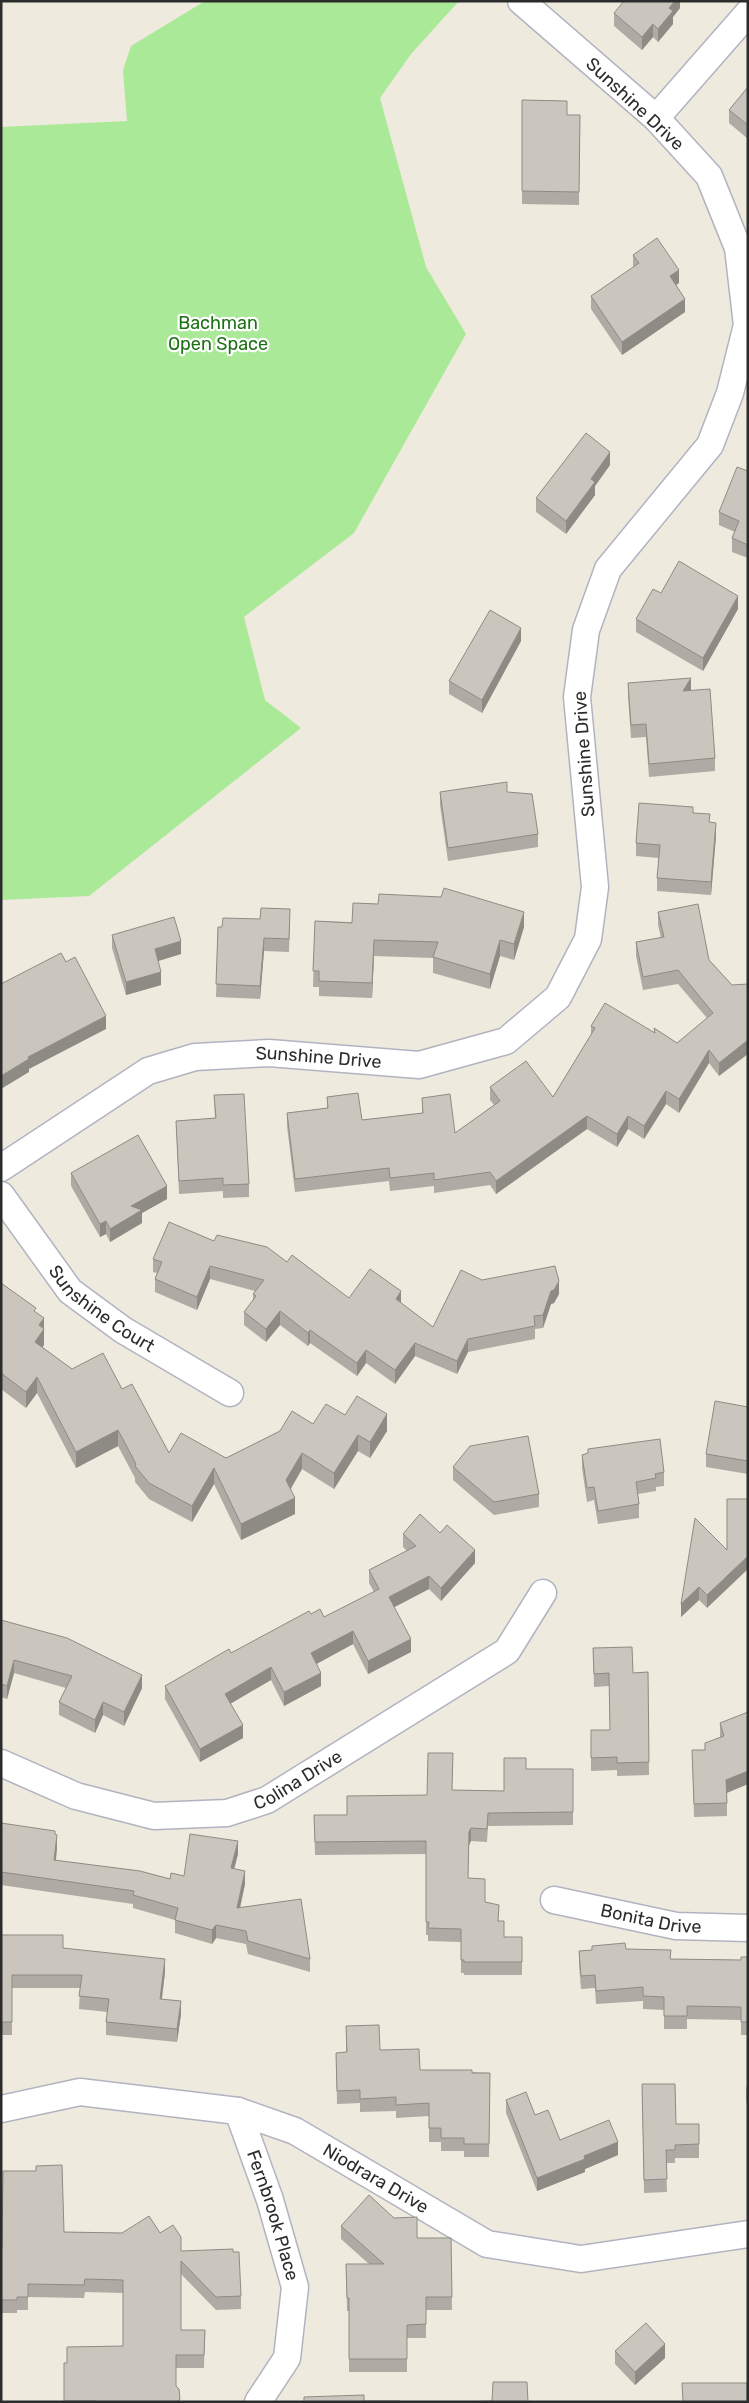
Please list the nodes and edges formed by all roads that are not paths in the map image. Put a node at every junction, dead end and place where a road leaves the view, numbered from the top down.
1 (521, 1) edge
2 (748, 13) edge
3 (656, 118) junction
4 (1, 1168) edge
5 (1, 1195) edge
6 (230, 1393) dead end
7 (542, 1593) dead end
8 (1, 1763) edge
9 (554, 1900) dead end
10 (748, 1928) edge
11 (1, 2109) edge
12 (238, 2111) junction
13 (748, 2234) edge
14 (258, 2402) edge

1 - 3 street, Sunshine Drive
2 - 3 street
3 - 4 street, Sunshine Drive
5 - 6 street, Sunshine Court
7 - 8 street, Colina Drive
9 - 10 street, Bonita Drive
11 - 12 street, Niodrara Drive
12 - 13 street, Niodrara Drive
12 - 14 street, Fernbrook Place

